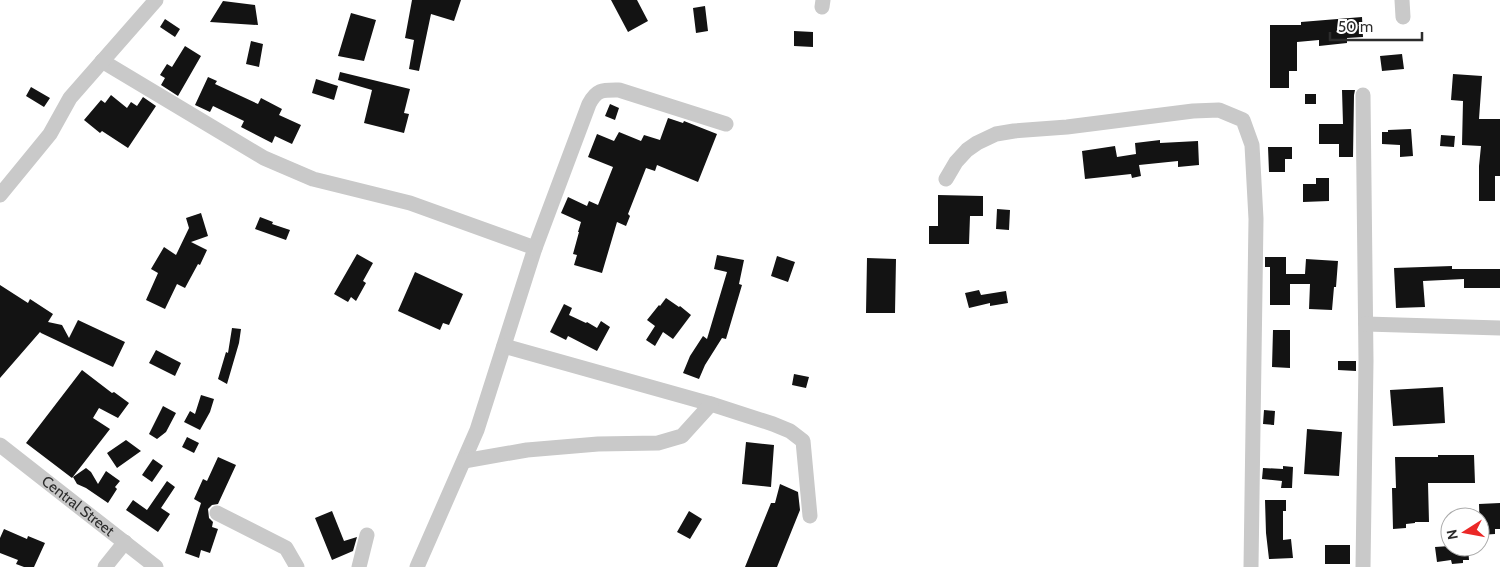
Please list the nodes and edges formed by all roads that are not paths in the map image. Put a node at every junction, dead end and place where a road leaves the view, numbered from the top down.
1 (156, 0) edge
2 (1402, 0) edge
3 (1403, 17) dead end
4 (102, 61) junction
5 (1363, 95) dead end
6 (726, 124) dead end
7 (946, 179) dead end
8 (0, 195) edge
9 (535, 248) junction
10 (1366, 324) junction
11 (1500, 328) edge
12 (504, 346) junction
13 (711, 404) junction
14 (0, 445) edge
15 (464, 461) junction
16 (218, 513) dead end
17 (810, 516) dead end
18 (367, 536) dead end
19 (125, 542) junction
20 (105, 567) edge
21 (156, 567) edge
22 (297, 567) edge
23 (359, 567) edge
24 (417, 567) edge
25 (1251, 567) edge
26 (1363, 567) edge

1 - 4 street
2 - 3 street
4 - 8 street
4 - 9 street
5 - 10 street
6 - 9 street
7 - 25 street
9 - 12 street
10 - 11 street
10 - 26 street
12 - 13 street
12 - 15 street
13 - 15 street
13 - 17 street
14 - 19 street, Central Street
15 - 24 street
16 - 22 street
18 - 23 street
19 - 20 street
19 - 21 street, Central Street

